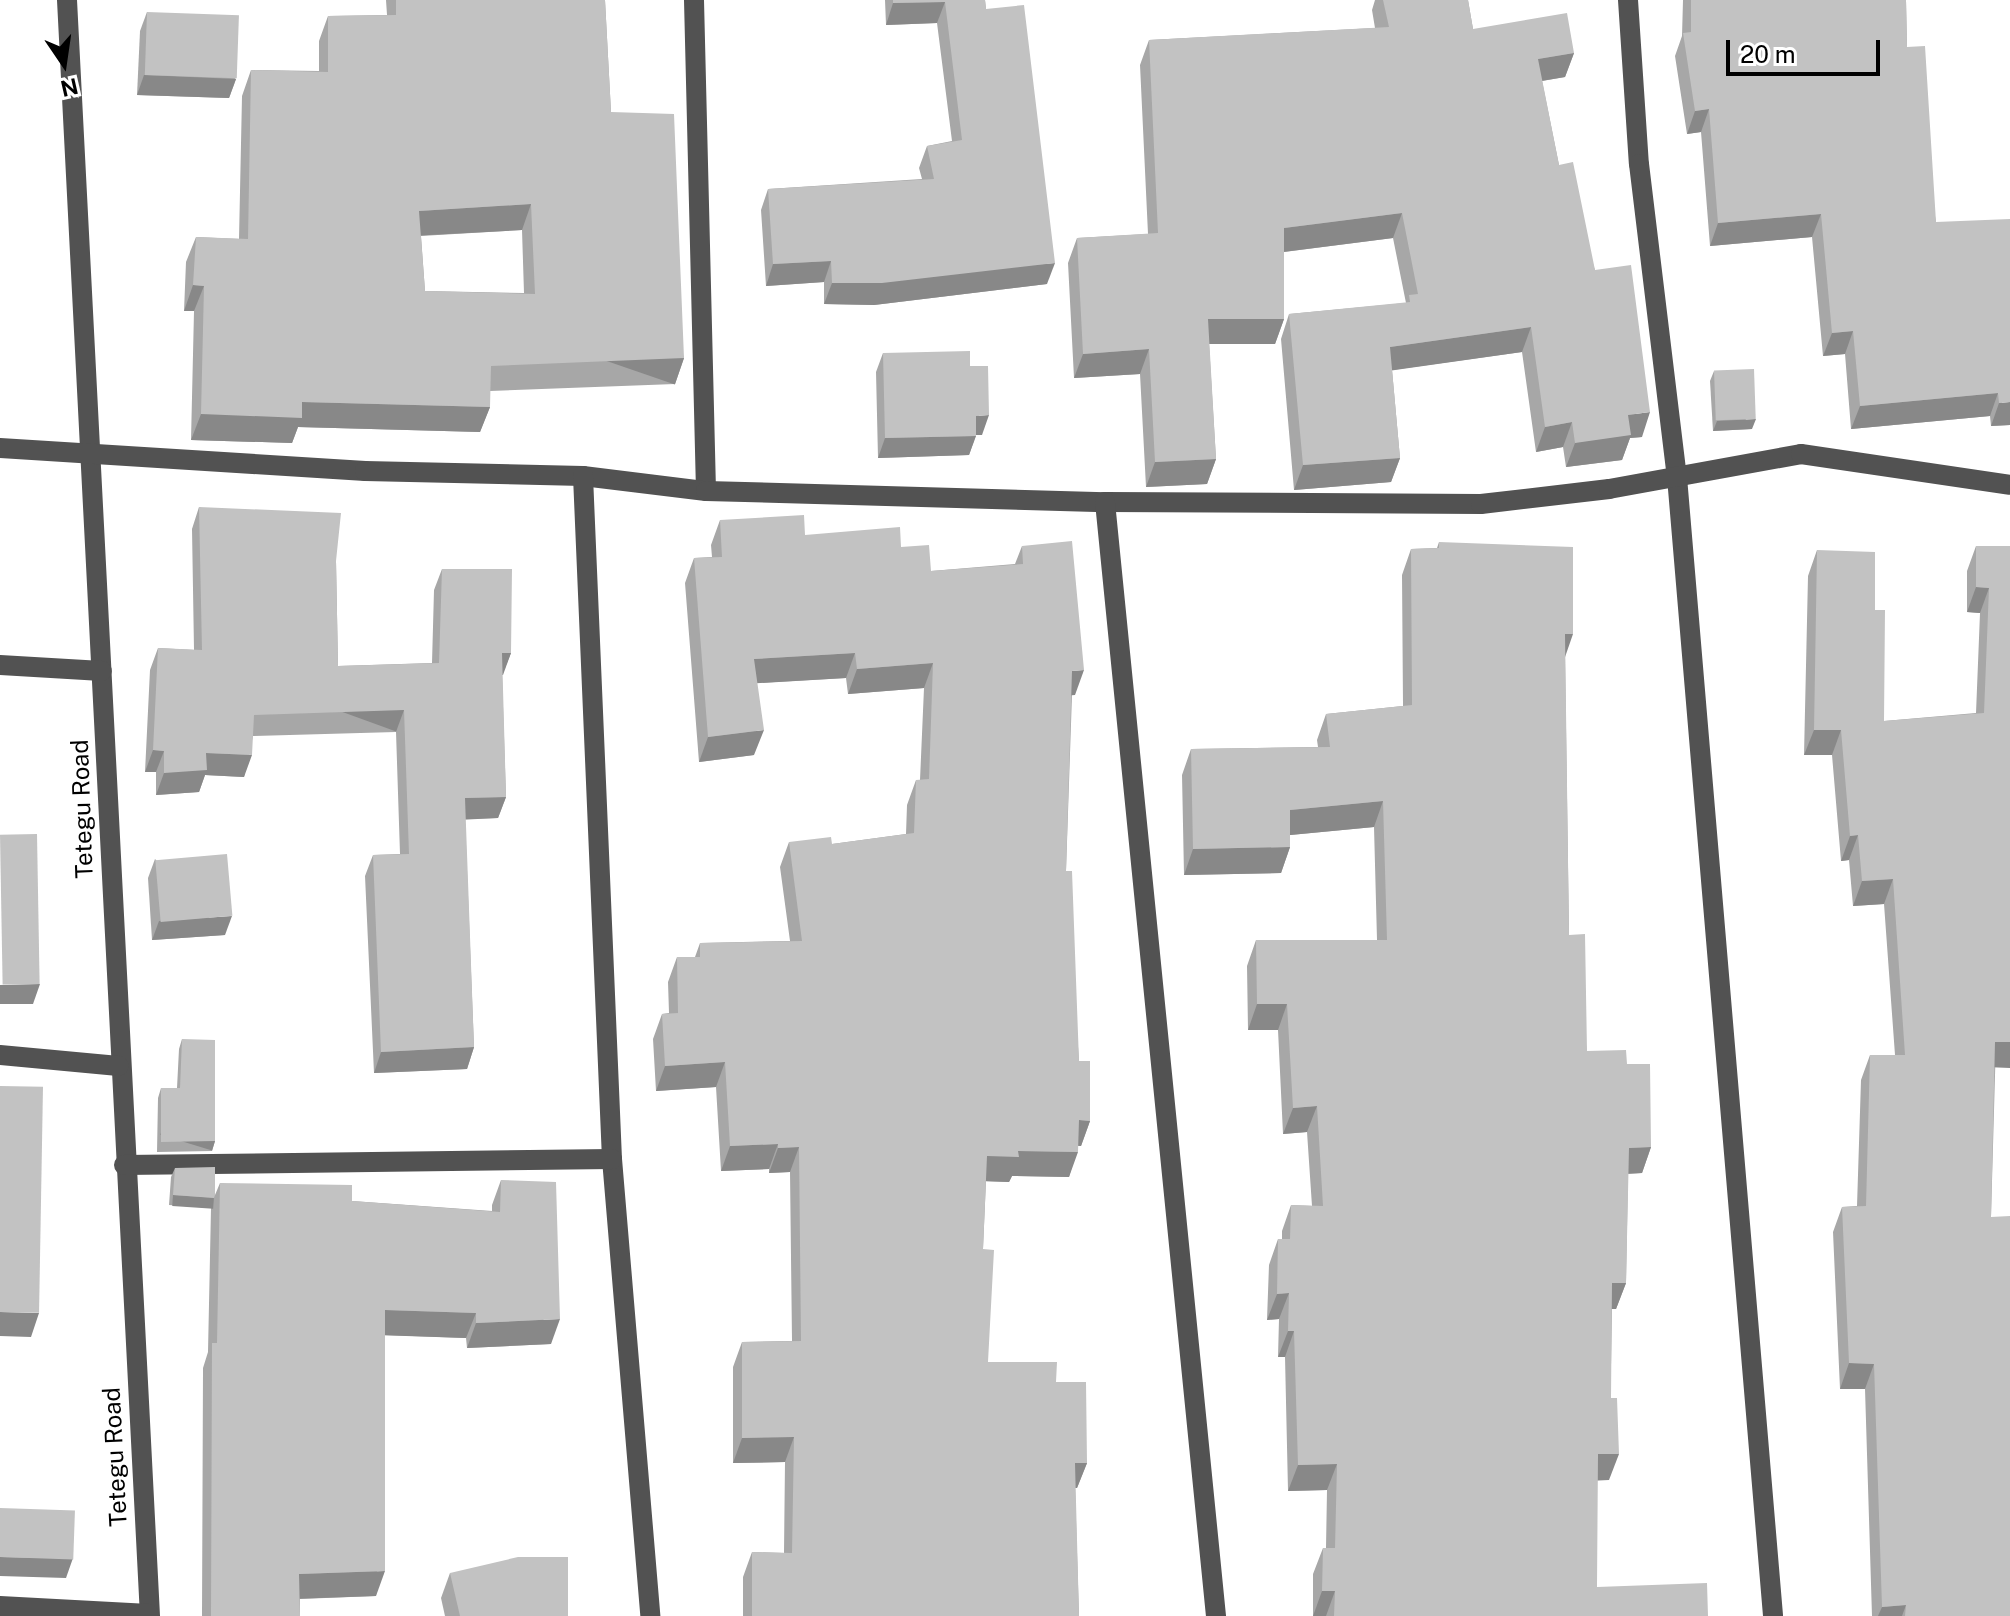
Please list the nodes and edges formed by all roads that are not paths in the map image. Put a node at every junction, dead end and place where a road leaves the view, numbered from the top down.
1 (67, 0) edge
2 (694, 0) edge
3 (1628, 0) edge
4 (0, 448) edge
5 (93, 451) junction
6 (583, 476) junction
7 (1677, 477) junction
8 (2010, 485) edge
9 (706, 491) junction
10 (1105, 502) junction
11 (0, 665) edge
12 (102, 671) junction
13 (0, 1055) edge
14 (118, 1066) junction
15 (612, 1159) junction
16 (124, 1165) junction
17 (0, 1606) edge
18 (150, 1615) edge
19 (650, 1616) edge
20 (1216, 1616) edge
21 (1773, 1616) edge

1 - 5 street, Tetegu Road
2 - 9 street
3 - 7 street
4 - 5 street
5 - 6 street
5 - 12 street, Tetegu Road
6 - 9 street
6 - 15 street
7 - 8 street
7 - 10 street
7 - 21 street
9 - 10 street
10 - 20 street
11 - 12 street
12 - 14 street, Tetegu Road
13 - 14 street
14 - 16 street, Tetegu Road
15 - 16 street
15 - 19 street
16 - 18 street, Tetegu Road
17 - 18 street

